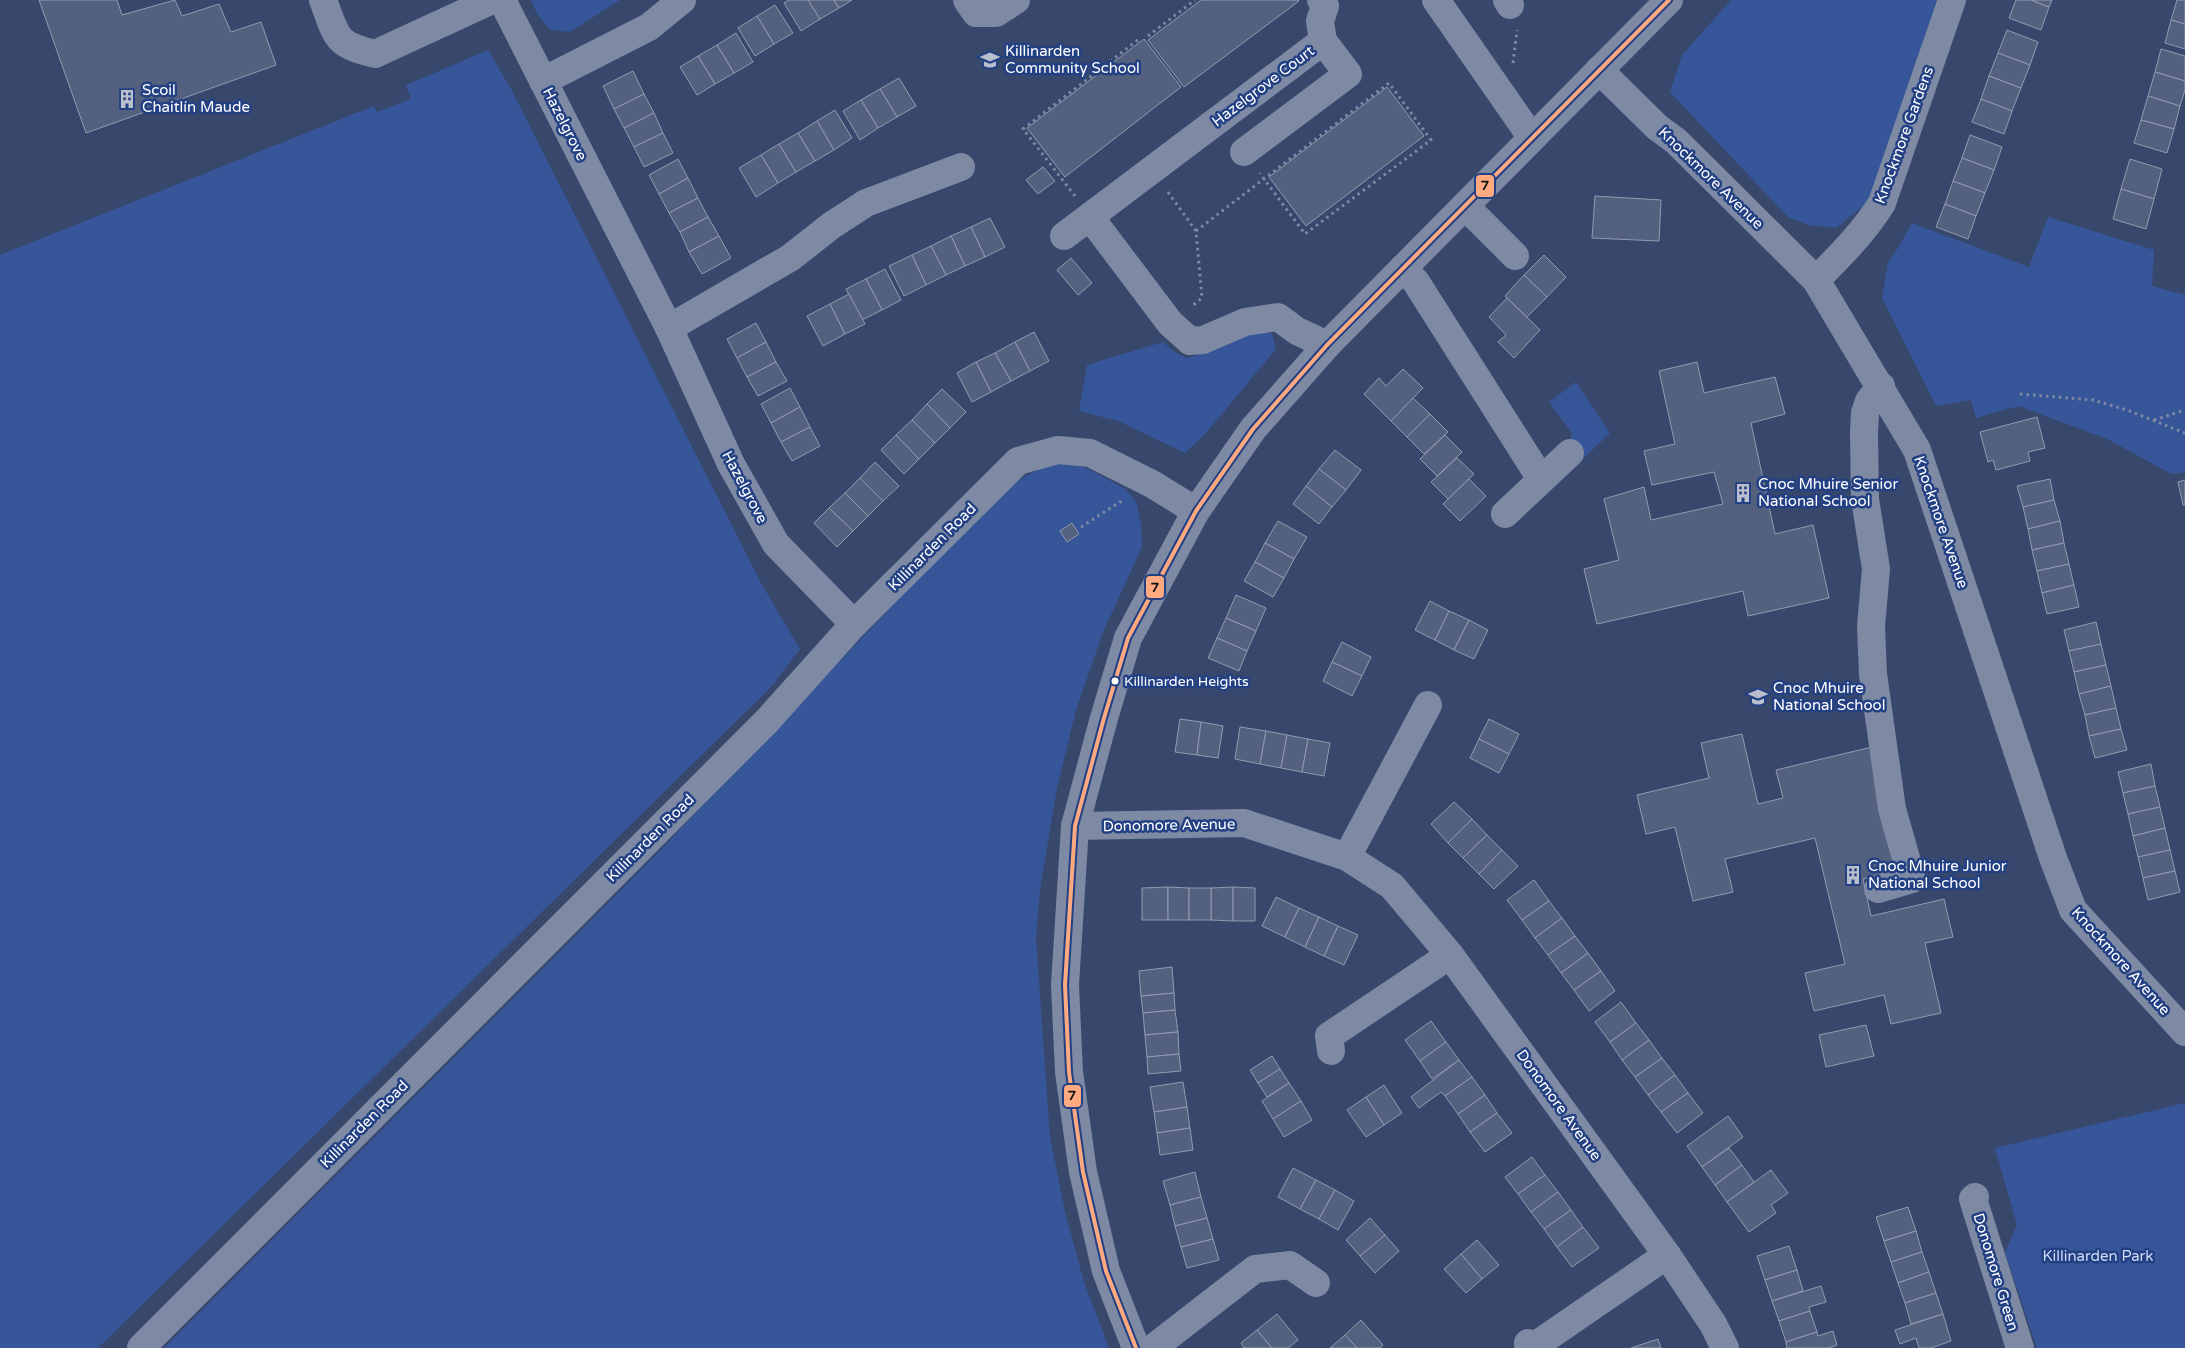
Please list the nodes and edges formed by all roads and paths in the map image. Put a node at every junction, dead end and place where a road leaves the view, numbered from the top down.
1 (323, 0) edge
2 (492, 0) edge
3 (502, 0) edge
4 (682, 0) edge
5 (967, 0) edge
6 (1016, 0) edge
7 (1195, 0) edge
8 (1321, 0) edge
9 (1436, 0) edge
10 (1669, 0) edge
11 (1952, 0) edge
12 (1508, 2) edge
13 (1148, 36) dead end
14 (1139, 39) dead end
15 (1323, 40) junction
16 (1599, 70) junction
17 (1512, 71) dead end
18 (543, 81) junction
19 (1532, 138) junction
20 (1244, 152) dead end
21 (961, 167) dead end
22 (1152, 170) junction
23 (1264, 178) junction
24 (1465, 206) junction
25 (1090, 216) junction
26 (1196, 231) junction
27 (1064, 236) dead end
28 (1515, 256) dead end
29 (1403, 268) junction
30 (1816, 280) junction
31 (1170, 323) junction
32 (669, 328) junction
33 (1327, 345) junction
34 (1881, 386) junction
35 (2020, 394) dead end
36 (2185, 410) edge
37 (2153, 420) junction
38 (2185, 434) edge
39 (1570, 452) dead end
40 (1541, 480) junction
41 (1124, 498) dead end
42 (1196, 511) junction
43 (1505, 514) dead end
44 (1082, 527) dead end
45 (854, 624) junction
46 (1428, 705) dead end
47 (1075, 826) junction
48 (1347, 857) junction
49 (1878, 888) dead end
50 (1450, 955) junction
51 (2185, 1032) edge
52 (1331, 1051) dead end
53 (1975, 1197) dead end
54 (1667, 1255) junction
55 (1316, 1284) dead end
56 (1528, 1343) dead end
57 (141, 1348) edge
58 (1136, 1348) edge
59 (1153, 1348) edge
60 (1725, 1348) edge
61 (2020, 1348) edge

1 - 2 street
3 - 18 street, Hazelgrove
4 - 18 street, Hazelgrove
5 - 6 street
7 - 13 path
8 - 15 street
9 - 19 street
10 - 16 street
11 - 30 street, Knockmore Gardens
12 - 17 path
14 - 25 path
15 - 20 street, Hazelgrove Court
15 - 22 street, Hazelgrove Court
16 - 19 street
16 - 30 street, Knockmore Avenue
18 - 32 street, Hazelgrove
19 - 24 street
21 - 32 street
22 - 25 street, Hazelgrove Court
22 - 26 path
23 - 23 path
23 - 26 path
24 - 28 street
24 - 29 street
25 - 27 street, Hazelgrove Court
25 - 31 street
26 - 31 path
29 - 33 street
29 - 40 street
30 - 34 street, Knockmore Avenue
31 - 33 street
32 - 45 street, Hazelgrove
33 - 42 street
34 - 49 street
34 - 51 street, Knockmore Avenue
35 - 37 path
36 - 37 path
37 - 38 path
39 - 40 street
40 - 43 street
41 - 44 path
42 - 45 street, Killinarden Road
42 - 47 street
45 - 57 street, Killinarden Road
46 - 48 street
47 - 48 street, Donomore Avenue
47 - 58 street
48 - 50 street, Donomore Avenue
50 - 52 street
50 - 54 street, Donomore Avenue
53 - 61 street, Donomore Green
54 - 56 street
54 - 60 street, Donomore Avenue
55 - 59 street

